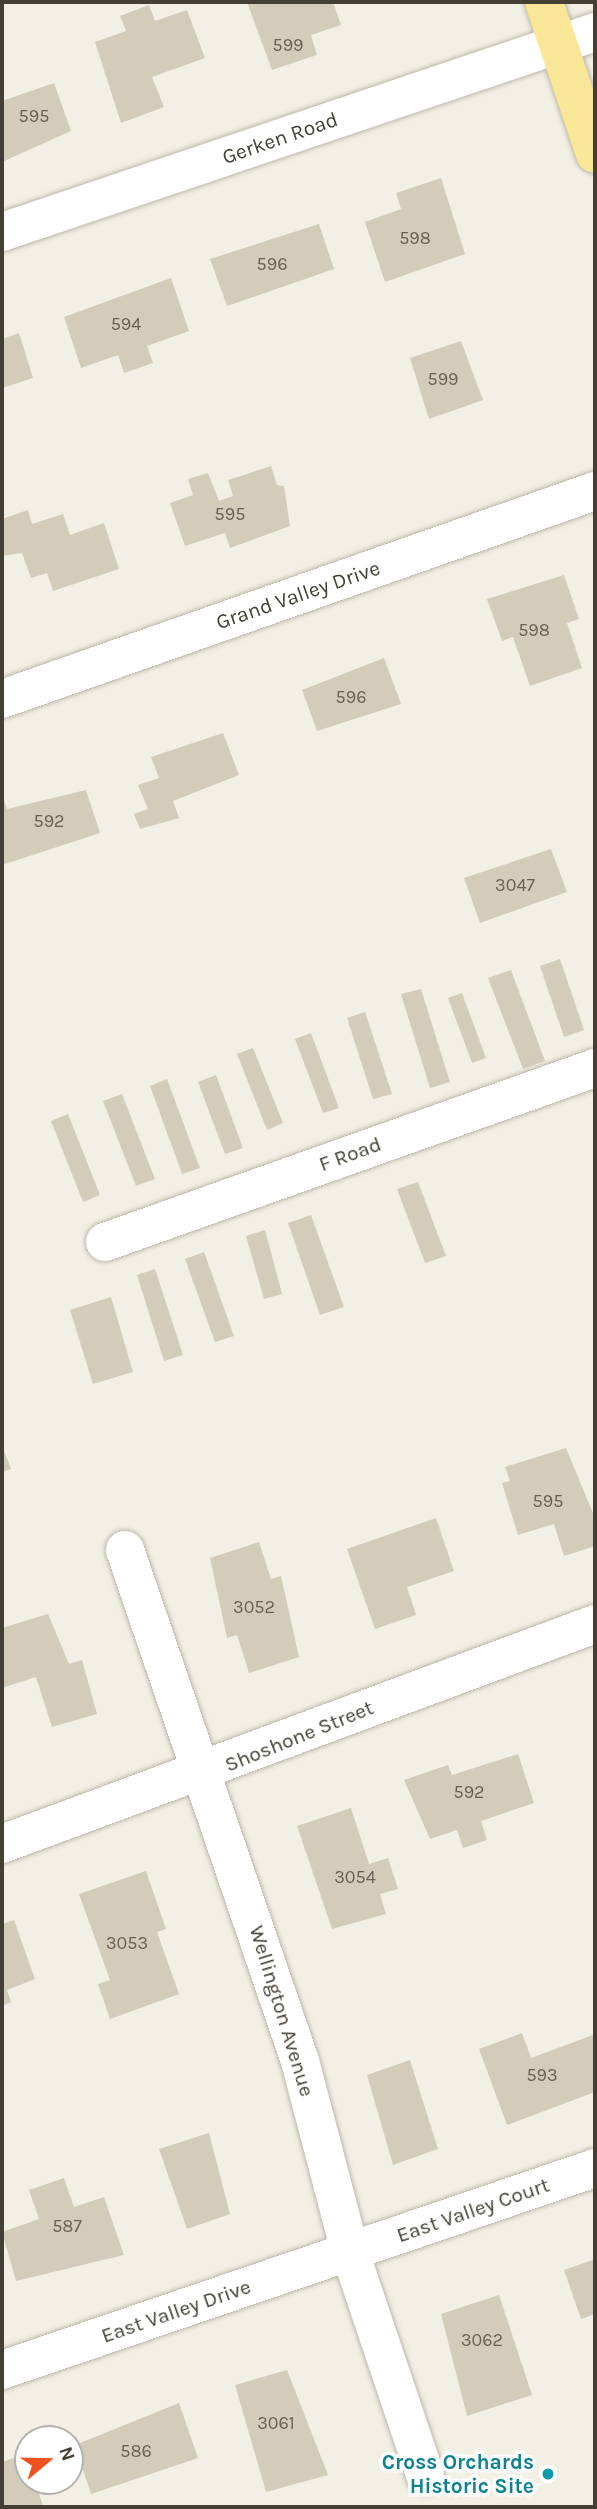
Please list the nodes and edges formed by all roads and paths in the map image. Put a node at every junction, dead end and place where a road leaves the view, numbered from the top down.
1 (544, 2) edge
2 (595, 32) edge
3 (558, 45) junction
4 (595, 154) edge
5 (2, 232) edge
6 (595, 491) edge
7 (2, 699) edge
8 (595, 1068) edge
9 (105, 1242) dead end
10 (125, 1550) dead end
11 (595, 1624) edge
12 (206, 1773) junction
13 (2, 1844) edge
14 (595, 2168) edge
15 (350, 2252) junction
16 (2, 2370) edge
17 (425, 2475) dead end

1 - 3 main road
2 - 3 street, Gerken Road
3 - 4 main road
3 - 5 street, Gerken Road
6 - 7 street, Grand Valley Drive
8 - 9 street, F Road
10 - 12 street, Wellington Avenue
11 - 12 street, Shoshone Street
12 - 13 street, Shoshone Street
12 - 15 street, Wellington Avenue
14 - 15 street, East Valley Court
15 - 16 street, East Valley Drive
15 - 17 street, Wellington Avenue

